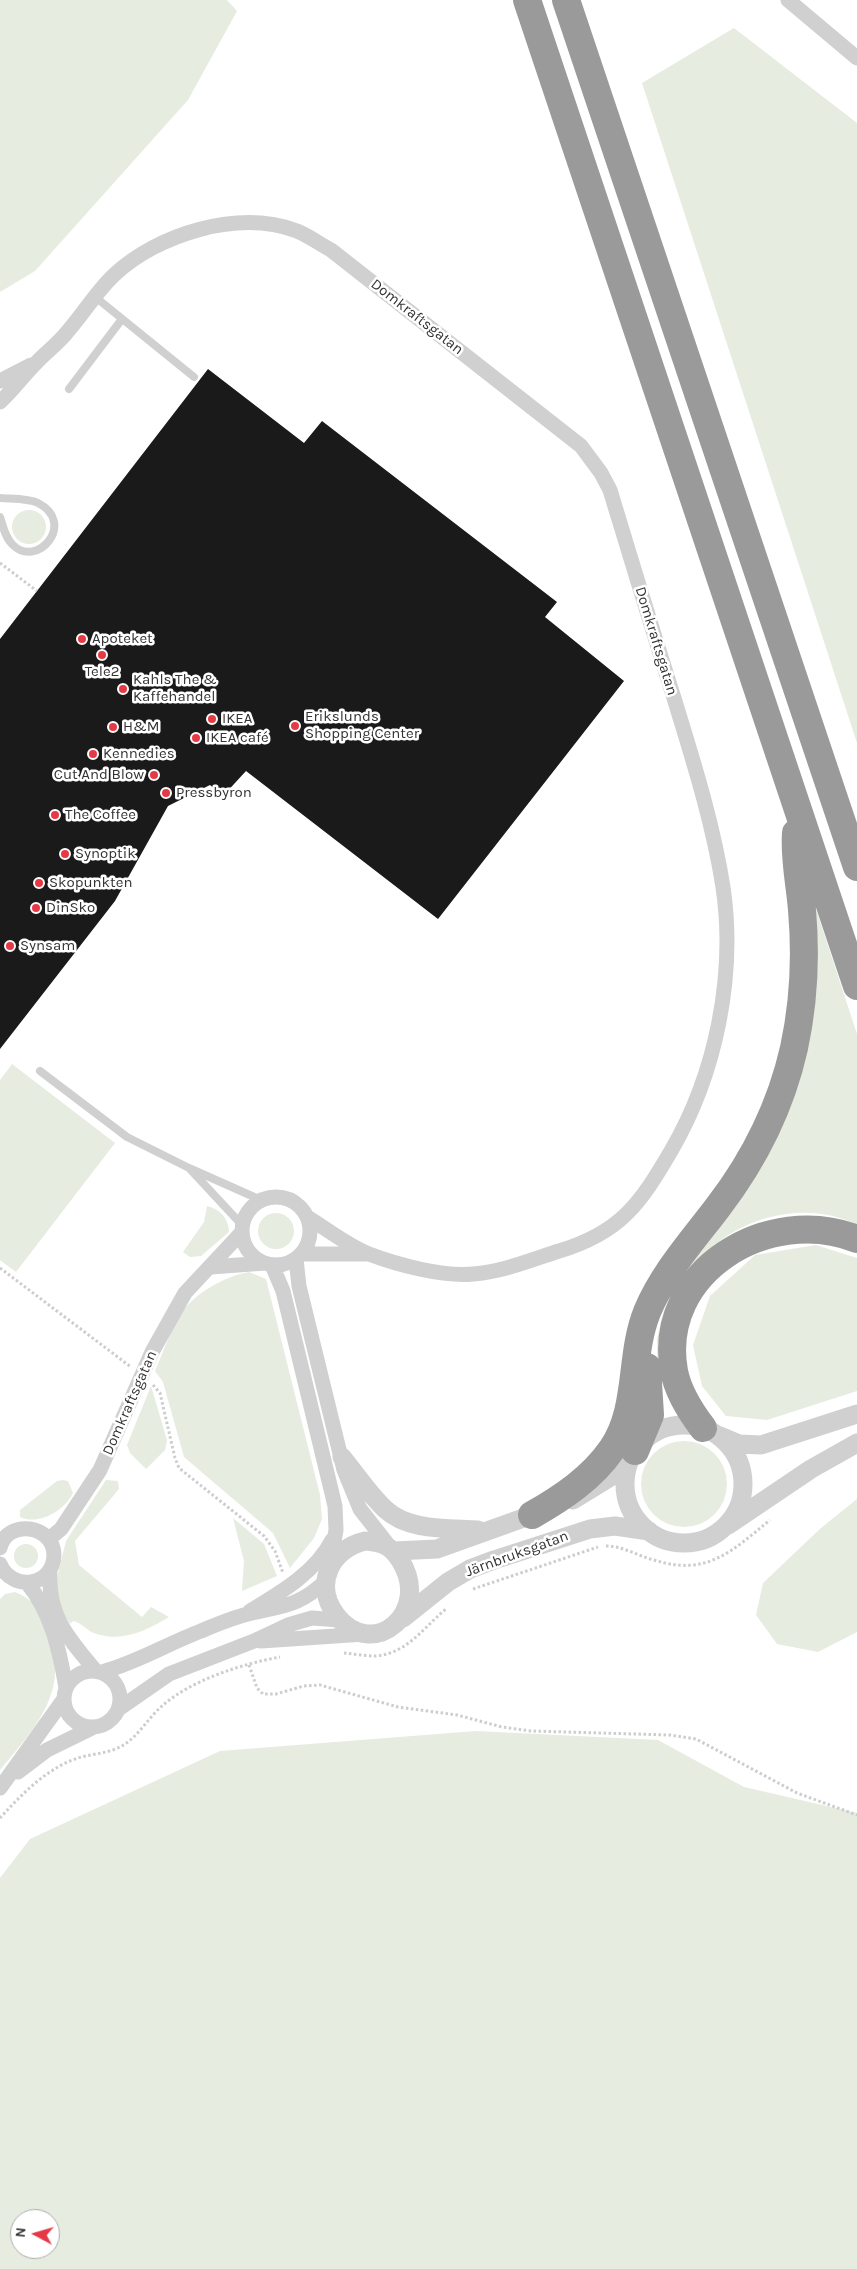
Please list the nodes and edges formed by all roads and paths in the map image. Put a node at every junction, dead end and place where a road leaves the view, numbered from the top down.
1 (526, 0) edge
2 (566, 0) edge
3 (788, 0) edge
4 (857, 58) edge
5 (94, 296) junction
6 (122, 319) junction
7 (36, 362) junction
8 (194, 377) dead end
9 (0, 381) edge
10 (69, 389) dead end
11 (0, 402) edge
12 (0, 498) edge
13 (0, 517) edge
14 (0, 563) edge
15 (37, 591) dead end
16 (822, 761) junction
17 (798, 812) junction
18 (857, 814) edge
19 (857, 866) edge
20 (857, 986) edge
21 (40, 1071) dead end
22 (189, 1168) junction
23 (261, 1200) junction
24 (307, 1217) junction
25 (242, 1229) junction
26 (857, 1239) edge
27 (368, 1254) junction
28 (299, 1257) junction
29 (268, 1264) junction
30 (211, 1267) junction
31 (0, 1268) edge
32 (673, 1268) junction
33 (142, 1376) junction
34 (857, 1414) edge
35 (710, 1431) junction
36 (857, 1443) edge
37 (342, 1458) junction
38 (631, 1459) junction
39 (532, 1515) junction
40 (771, 1520) dead end
41 (723, 1528) junction
42 (336, 1530) junction
43 (484, 1531) junction
44 (649, 1531) junction
45 (49, 1539) junction
46 (0, 1548) edge
47 (391, 1549) junction
48 (50, 1570) junction
49 (2, 1575) edge
50 (328, 1575) junction
51 (27, 1583) junction
52 (288, 1586) junction
53 (466, 1594) dead end
54 (451, 1605) dead end
55 (245, 1615) junction
56 (340, 1620) junction
57 (400, 1621) junction
58 (371, 1633) junction
59 (254, 1641) junction
60 (340, 1652) dead end
61 (282, 1657) dead end
62 (249, 1665) junction
63 (98, 1671) junction
64 (65, 1694) junction
65 (120, 1708) junction
66 (92, 1728) junction
67 (3, 1784) edge
68 (857, 1816) edge
69 (0, 1818) edge

1 - 17 highway
2 - 16 highway
3 - 4 street
5 - 6 lane
5 - 7 street, Domkraftsgatan
5 - 27 street, Domkraftsgatan
6 - 8 lane
6 - 10 lane
7 - 9 street, Domkraftsgatan
7 - 11 street, Domkraftsgatan
12 - 13 lane
14 - 15 path
16 - 18 highway
16 - 19 highway
17 - 20 highway
17 - 32 highway
21 - 22 lane
22 - 23 lane
22 - 25 lane
23 - 24 street
23 - 25 street
24 - 27 street, Domkraftsgatan
24 - 28 street
25 - 29 street
25 - 30 street, Domkraftsgatan
26 - 35 highway
27 - 28 street, Domkraftsgatan
28 - 29 street
28 - 37 street
29 - 30 street
29 - 42 street
30 - 33 street, Domkraftsgatan
31 - 33 path
32 - 38 highway
32 - 39 highway
33 - 45 street, Domkraftsgatan
33 - 52 path
34 - 35 street
35 - 38 street
35 - 41 street
36 - 41 street
37 - 43 street
37 - 47 street
38 - 39 street, Järnbruksgatan
38 - 44 street
39 - 43 street, Järnbruksgatan
40 - 53 path
41 - 44 street
42 - 50 street
42 - 52 street
43 - 47 street, Järnbruksgatan
44 - 57 street, Järnbruksgatan
45 - 46 street
45 - 48 street
47 - 50 street
47 - 57 street
48 - 51 street
48 - 63 street
49 - 51 street
50 - 55 street
50 - 56 street
51 - 64 street
52 - 55 street
54 - 60 path
55 - 63 street
56 - 58 street
56 - 59 street
57 - 58 street
58 - 59 street
59 - 65 street
61 - 62 path
62 - 68 path
62 - 69 path
63 - 64 street
63 - 65 street
64 - 66 street
64 - 67 street
65 - 66 street
66 - 67 street

